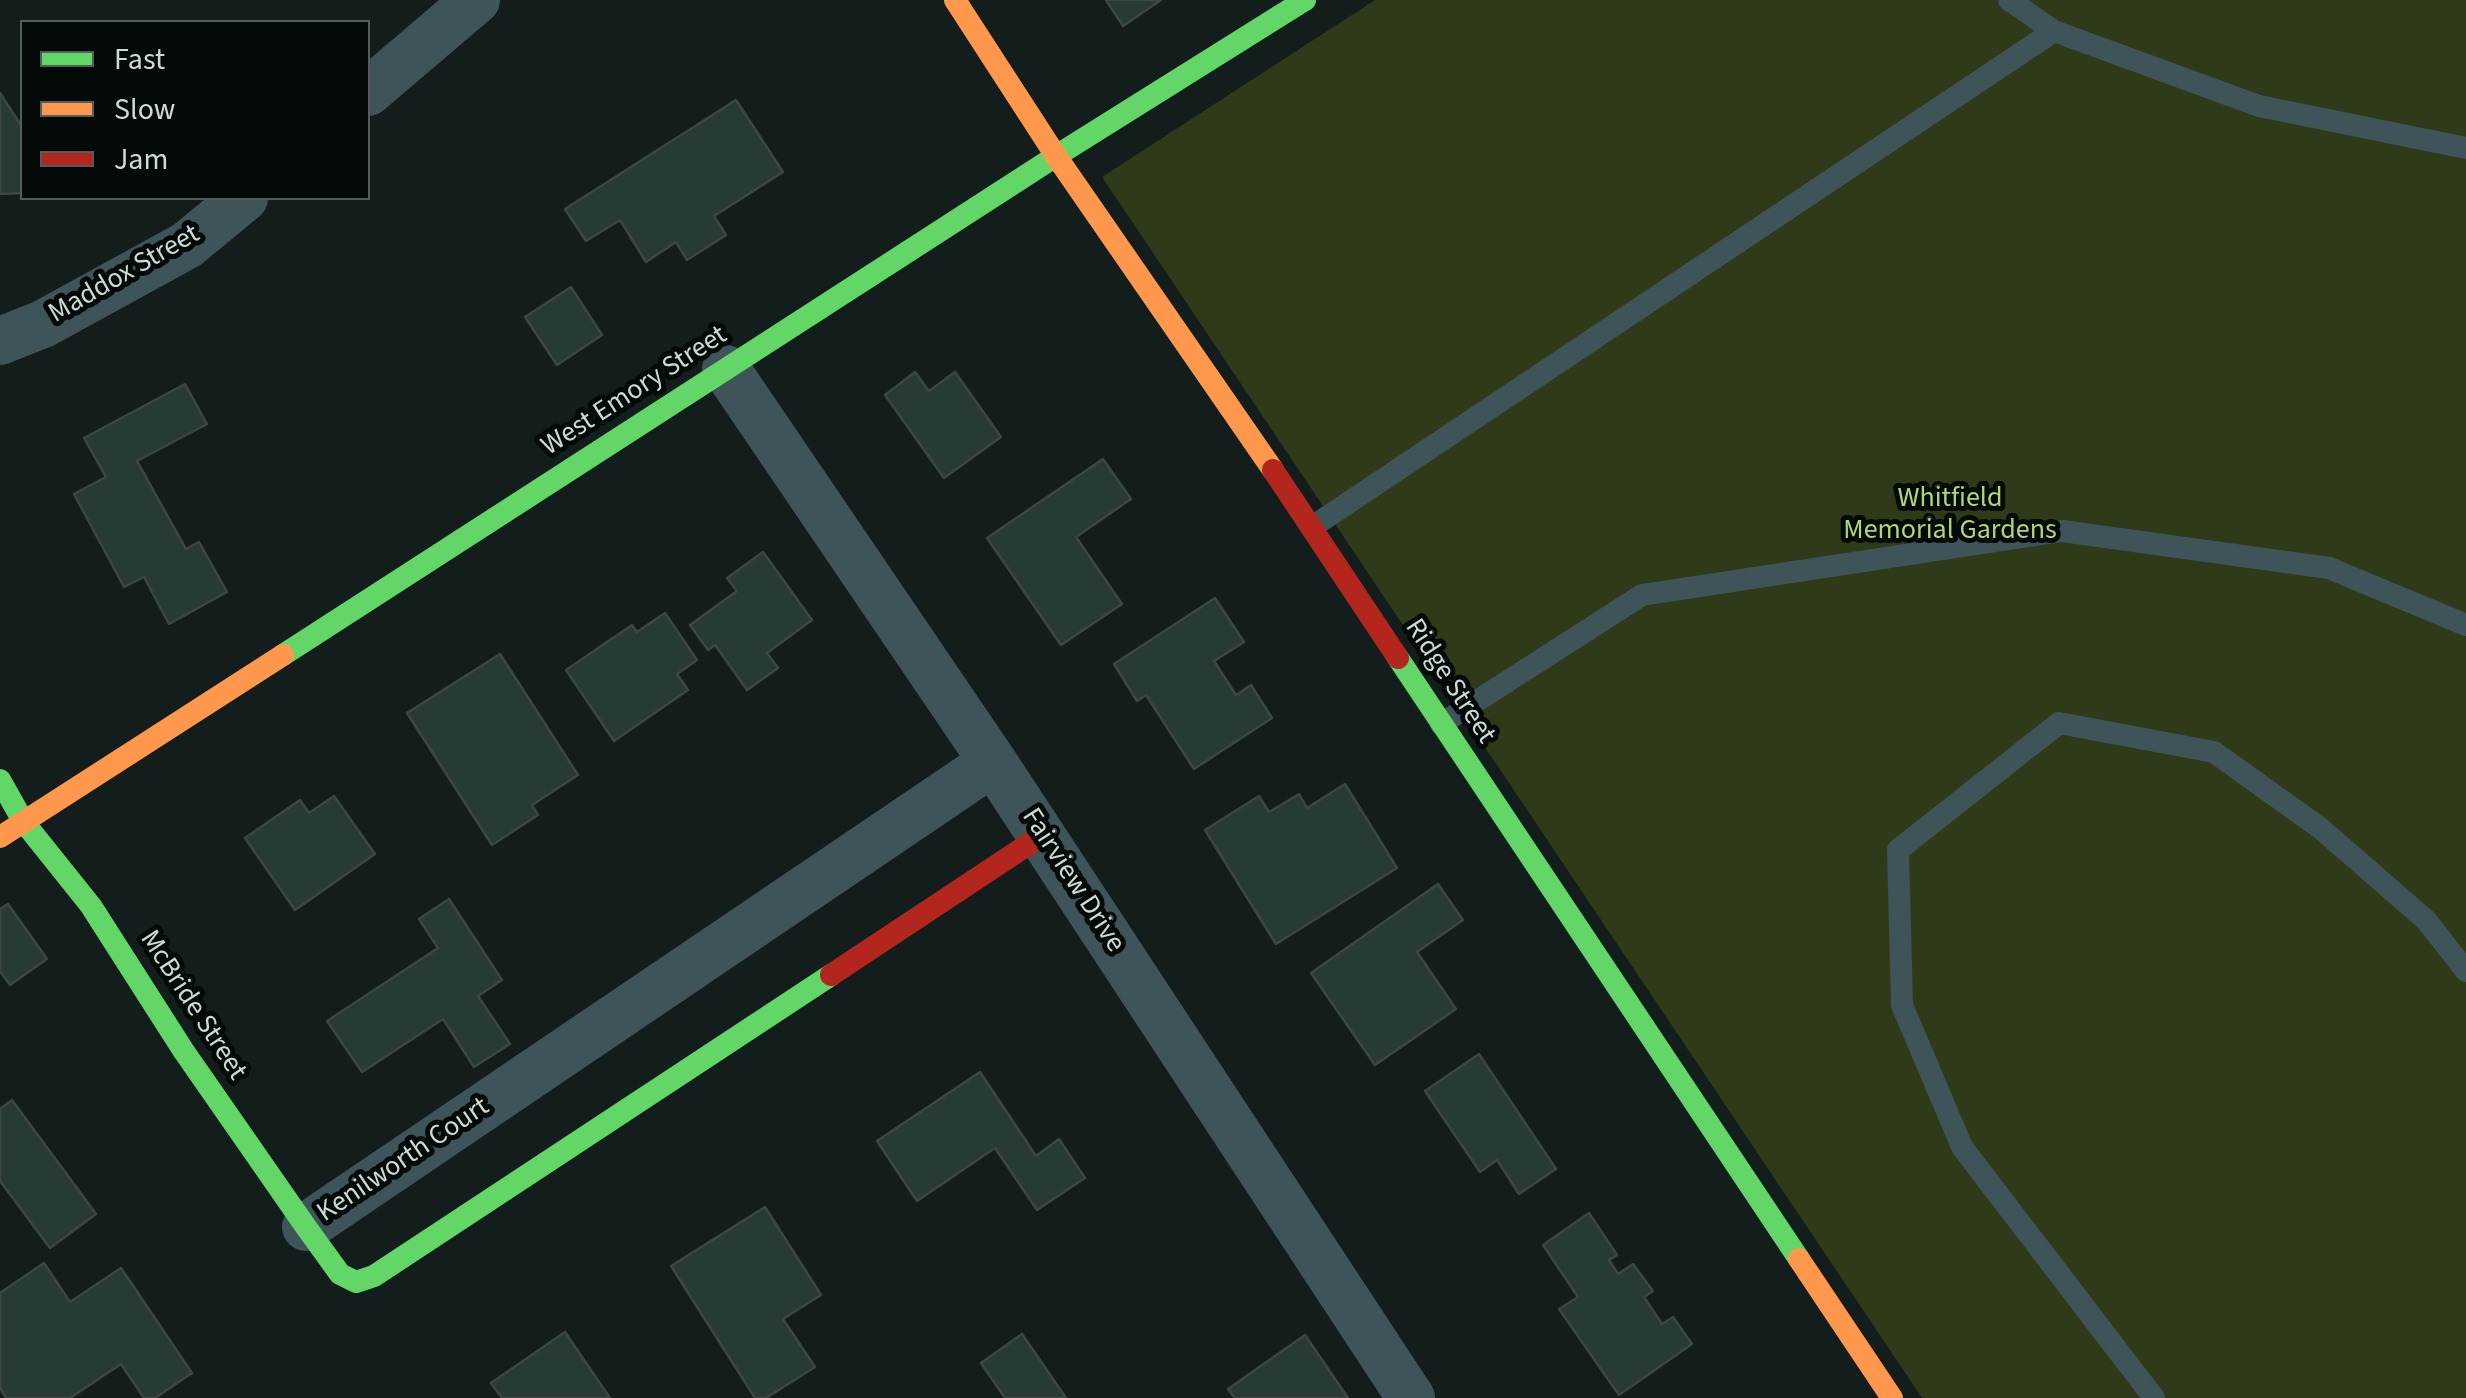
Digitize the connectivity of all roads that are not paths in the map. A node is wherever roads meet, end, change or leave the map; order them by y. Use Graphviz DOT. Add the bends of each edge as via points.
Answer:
graph roads {
  1 [pos="955,0"];
  2 [pos="1305,0"];
  3 [pos="2009,0"];
  4 [pos="472,1"];
  5 [pos="2054,31"];
  6 [pos="370,90"];
  7 [pos="2466,148"];
  8 [pos="1056,156"];
  9 [pos="242,200"];
  10 [pos="0,341"];
  11 [pos="726,369"];
  12 [pos="1312,527"];
  13 [pos="2466,625"];
  14 [pos="1440,724"];
  15 [pos="993,762"];
  16 [pos="0,780"];
  17 [pos="24,821"];
  18 [pos="1041,836"];
  19 [pos="0,837"];
  20 [pos="2466,970"];
  21 [pos="306,1227"];
  22 [pos="1411,1398"];
  23 [pos="1892,1398"];
  24 [pos="2154,1398"];
  1 -- 8 [label="street, Ridge Street"];
  2 -- 8 [label="street, West Emory Street"];
  3 -- 5 [label="lane"];
  4 -- 6 [label="street"];
  5 -- 7 [label="lane" via="2259,106"];
  5 -- 12 [label="lane"];
  8 -- 11 [label="street, West Emory Street"];
  8 -- 12 [label="street, Ridge Street"];
  9 -- 10 [label="street, Maddox Street" via="187,245"];
  11 -- 15 [label="street, Fairview Drive"];
  11 -- 17 [label="street, West Emory Street"];
  12 -- 14 [label="street, Ridge Street"];
  13 -- 14 [label="lane" via="2329,568 2062,531 1642,594"];
  14 -- 23 [label="street, Ridge Street"];
  15 -- 18 [label="street, Fairview Drive"];
  15 -- 21 [label="street, Kenilworth Court"];
  16 -- 17 [label="street, McBride Street"];
  17 -- 19 [label="street, West Emory Street"];
  17 -- 21 [label="street, McBride Street" via="90,906"];
  18 -- 21 [label="street, Kenilworth Court" via="374,1276 356,1282 340,1274"];
  18 -- 22 [label="street, Fairview Drive"];
  20 -- 24 [label="lane" via="2426,920 2320,828 2214,752 2059,723 1898,850 1902,1006 1962,1146"];
}
